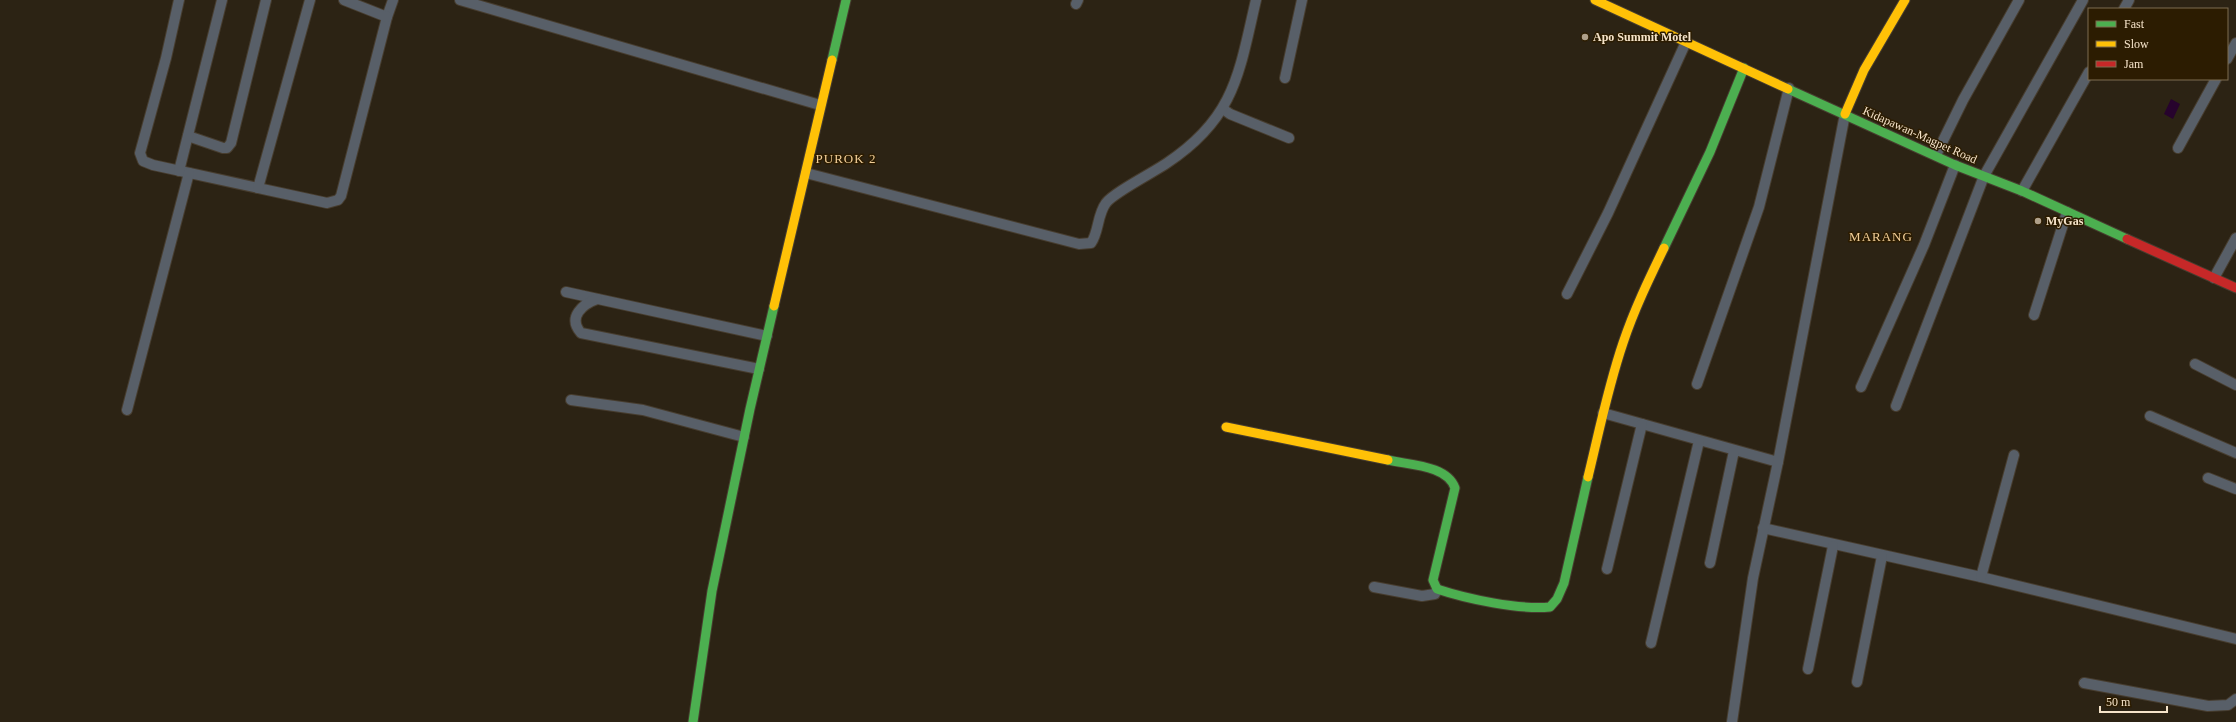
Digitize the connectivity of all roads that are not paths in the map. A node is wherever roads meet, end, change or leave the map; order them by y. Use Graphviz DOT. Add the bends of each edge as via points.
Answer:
graph roads {
  1 [pos="179,0"];
  2 [pos="222,0"];
  3 [pos="266,0"];
  4 [pos="310,0"];
  5 [pos="344,0"];
  6 [pos="393,0"];
  7 [pos="460,0"];
  8 [pos="846,0"];
  9 [pos="1256,0"];
  10 [pos="1302,0"];
  11 [pos="1595,0"];
  12 [pos="1905,0"];
  13 [pos="2019,0"];
  14 [pos="2083,0"];
  15 [pos="386,17"];
  16 [pos="1686,42"];
  17 [pos="2236,43"];
  18 [pos="2228,57"];
  19 [pos="1744,68"];
  20 [pos="2088,74"];
  21 [pos="1285,78"];
  22 [pos="2215,80"];
  23 [pos="1789,88"];
  24 [pos="820,105"];
  25 [pos="1223,109"];
  26 [pos="1844,114"];
  27 [pos="188,136"];
  28 [pos="1289,138"];
  29 [pos="2178,148"];
  30 [pos="1936,155"];
  31 [pos="1955,165"];
  32 [pos="184,172"];
  33 [pos="806,173"];
  34 [pos="1984,176"];
  35 [pos="258,188"];
  36 [pos="2022,191"];
  37 [pos="2067,212"];
  38 [pos="2236,238"];
  39 [pos="2214,278"];
  40 [pos="2236,288"];
  41 [pos="566,292"];
  42 [pos="1567,294"];
  43 [pos="597,298"];
  44 [pos="2034,315"];
  45 [pos="767,336"];
  46 [pos="2195,364"];
  47 [pos="759,369"];
  48 [pos="1697,384"];
  49 [pos="2236,385"];
  50 [pos="1861,387"];
  51 [pos="571,400"];
  52 [pos="1896,406"];
  53 [pos="127,410"];
  54 [pos="1603,413"];
  55 [pos="2150,416"];
  56 [pos="1642,424"];
  57 [pos="1226,427"];
  58 [pos="744,437"];
  59 [pos="1699,441"];
  60 [pos="1734,451"];
  61 [pos="2236,453"];
  62 [pos="2014,455"];
  63 [pos="1778,462"];
  64 [pos="2208,478"];
  65 [pos="2236,489"];
  66 [pos="1763,528"];
  67 [pos="1833,546"];
  68 [pos="1882,556"];
  69 [pos="1710,563"];
  70 [pos="1607,569"];
  71 [pos="1981,577"];
  72 [pos="1374,588"];
  73 [pos="1437,589"];
  74 [pos="2236,638"];
  75 [pos="1651,643"];
  76 [pos="1808,669"];
  77 [pos="1857,682"];
  78 [pos="2084,683"];
  79 [pos="2236,699"];
  80 [pos="693,722"];
  81 [pos="1732,722"];
  1 -- 32 [label="street" via="140,153 146,163"];
  2 -- 27 [label="street"];
  3 -- 27 [label="street" via="231,142 227,148 223,148"];
  4 -- 35 [label="street"];
  5 -- 15 [label="street"];
  6 -- 15 [label="street"];
  7 -- 24 [label="street"];
  8 -- 24 [label="street"];
  9 -- 25 [label="street" via="1239,75"];
  10 -- 21 [label="street"];
  11 -- 16 [label="street, Kidapawan-Magpet Road"];
  12 -- 26 [label="street" via="1871,58"];
  13 -- 30 [label="street" via="1963,100"];
  14 -- 34 [label="street"];
  15 -- 35 [label="street" via="341,196 338,200 327,203"];
  16 -- 19 [label="street, Kidapawan-Magpet Road"];
  16 -- 42 [label="street" via="1608,213"];
  17 -- 18 [label="street"];
  19 -- 23 [label="street, Kidapawan-Magpet Road"];
  19 -- 54 [label="street" via="1710,152 1636,307 1622,345"];
  20 -- 36 [label="street"];
  22 -- 29 [label="street"];
  23 -- 26 [label="street, Kidapawan-Magpet Road"];
  23 -- 48 [label="street" via="1759,207"];
  24 -- 33 [label="street"];
  25 -- 28 [label="street"];
  25 -- 33 [label="street" via="1208,127 1168,162 1106,203 1094,239 1085,245"];
  26 -- 30 [label="street, Kidapawan-Magpet Road"];
  26 -- 63 [label="street"];
  27 -- 32 [label="street"];
  30 -- 31 [label="street, Kidapawan-Magpet Road"];
  31 -- 34 [label="street, Kidapawan-Magpet Road"];
  31 -- 50 [label="street" via="1924,245"];
  32 -- 35 [label="street"];
  32 -- 53 [label="street"];
  33 -- 45 [label="street"];
  34 -- 36 [label="street, Kidapawan-Magpet Road"];
  34 -- 52 [label="street"];
  36 -- 37 [label="street, Kidapawan-Magpet Road"];
  37 -- 39 [label="street, Kidapawan-Magpet Road"];
  37 -- 44 [label="street"];
  38 -- 39 [label="street"];
  39 -- 40 [label="street, Kidapawan-Magpet Road"];
  41 -- 43 [label="street"];
  43 -- 45 [label="street"];
  43 -- 47 [label="street" via="586,303 577,313 576,322 581,333"];
  45 -- 47 [label="street"];
  46 -- 49 [label="street"];
  47 -- 58 [label="street"];
  51 -- 58 [label="street" via="643,410"];
  54 -- 56 [label="street"];
  54 -- 73 [label="street" via="1564,583 1556,602 1550,607 1535,608"];
  55 -- 61 [label="street"];
  56 -- 59 [label="street"];
  56 -- 70 [label="street"];
  57 -- 73 [label="street" via="1440,471 1448,476 1453,482 1454,494 1433,580"];
  58 -- 80 [label="street" via="712,591"];
  59 -- 60 [label="street"];
  59 -- 75 [label="street"];
  60 -- 63 [label="street"];
  60 -- 69 [label="street"];
  62 -- 71 [label="street"];
  63 -- 66 [label="street"];
  64 -- 65 [label="street"];
  66 -- 67 [label="street"];
  66 -- 81 [label="street"];
  67 -- 68 [label="street"];
  67 -- 76 [label="street"];
  68 -- 71 [label="street"];
  68 -- 77 [label="street"];
  71 -- 74 [label="street"];
  72 -- 73 [label="street" via="1422,596 1435,594"];
  78 -- 79 [label="street" via="2208,706 2228,705"];
}
